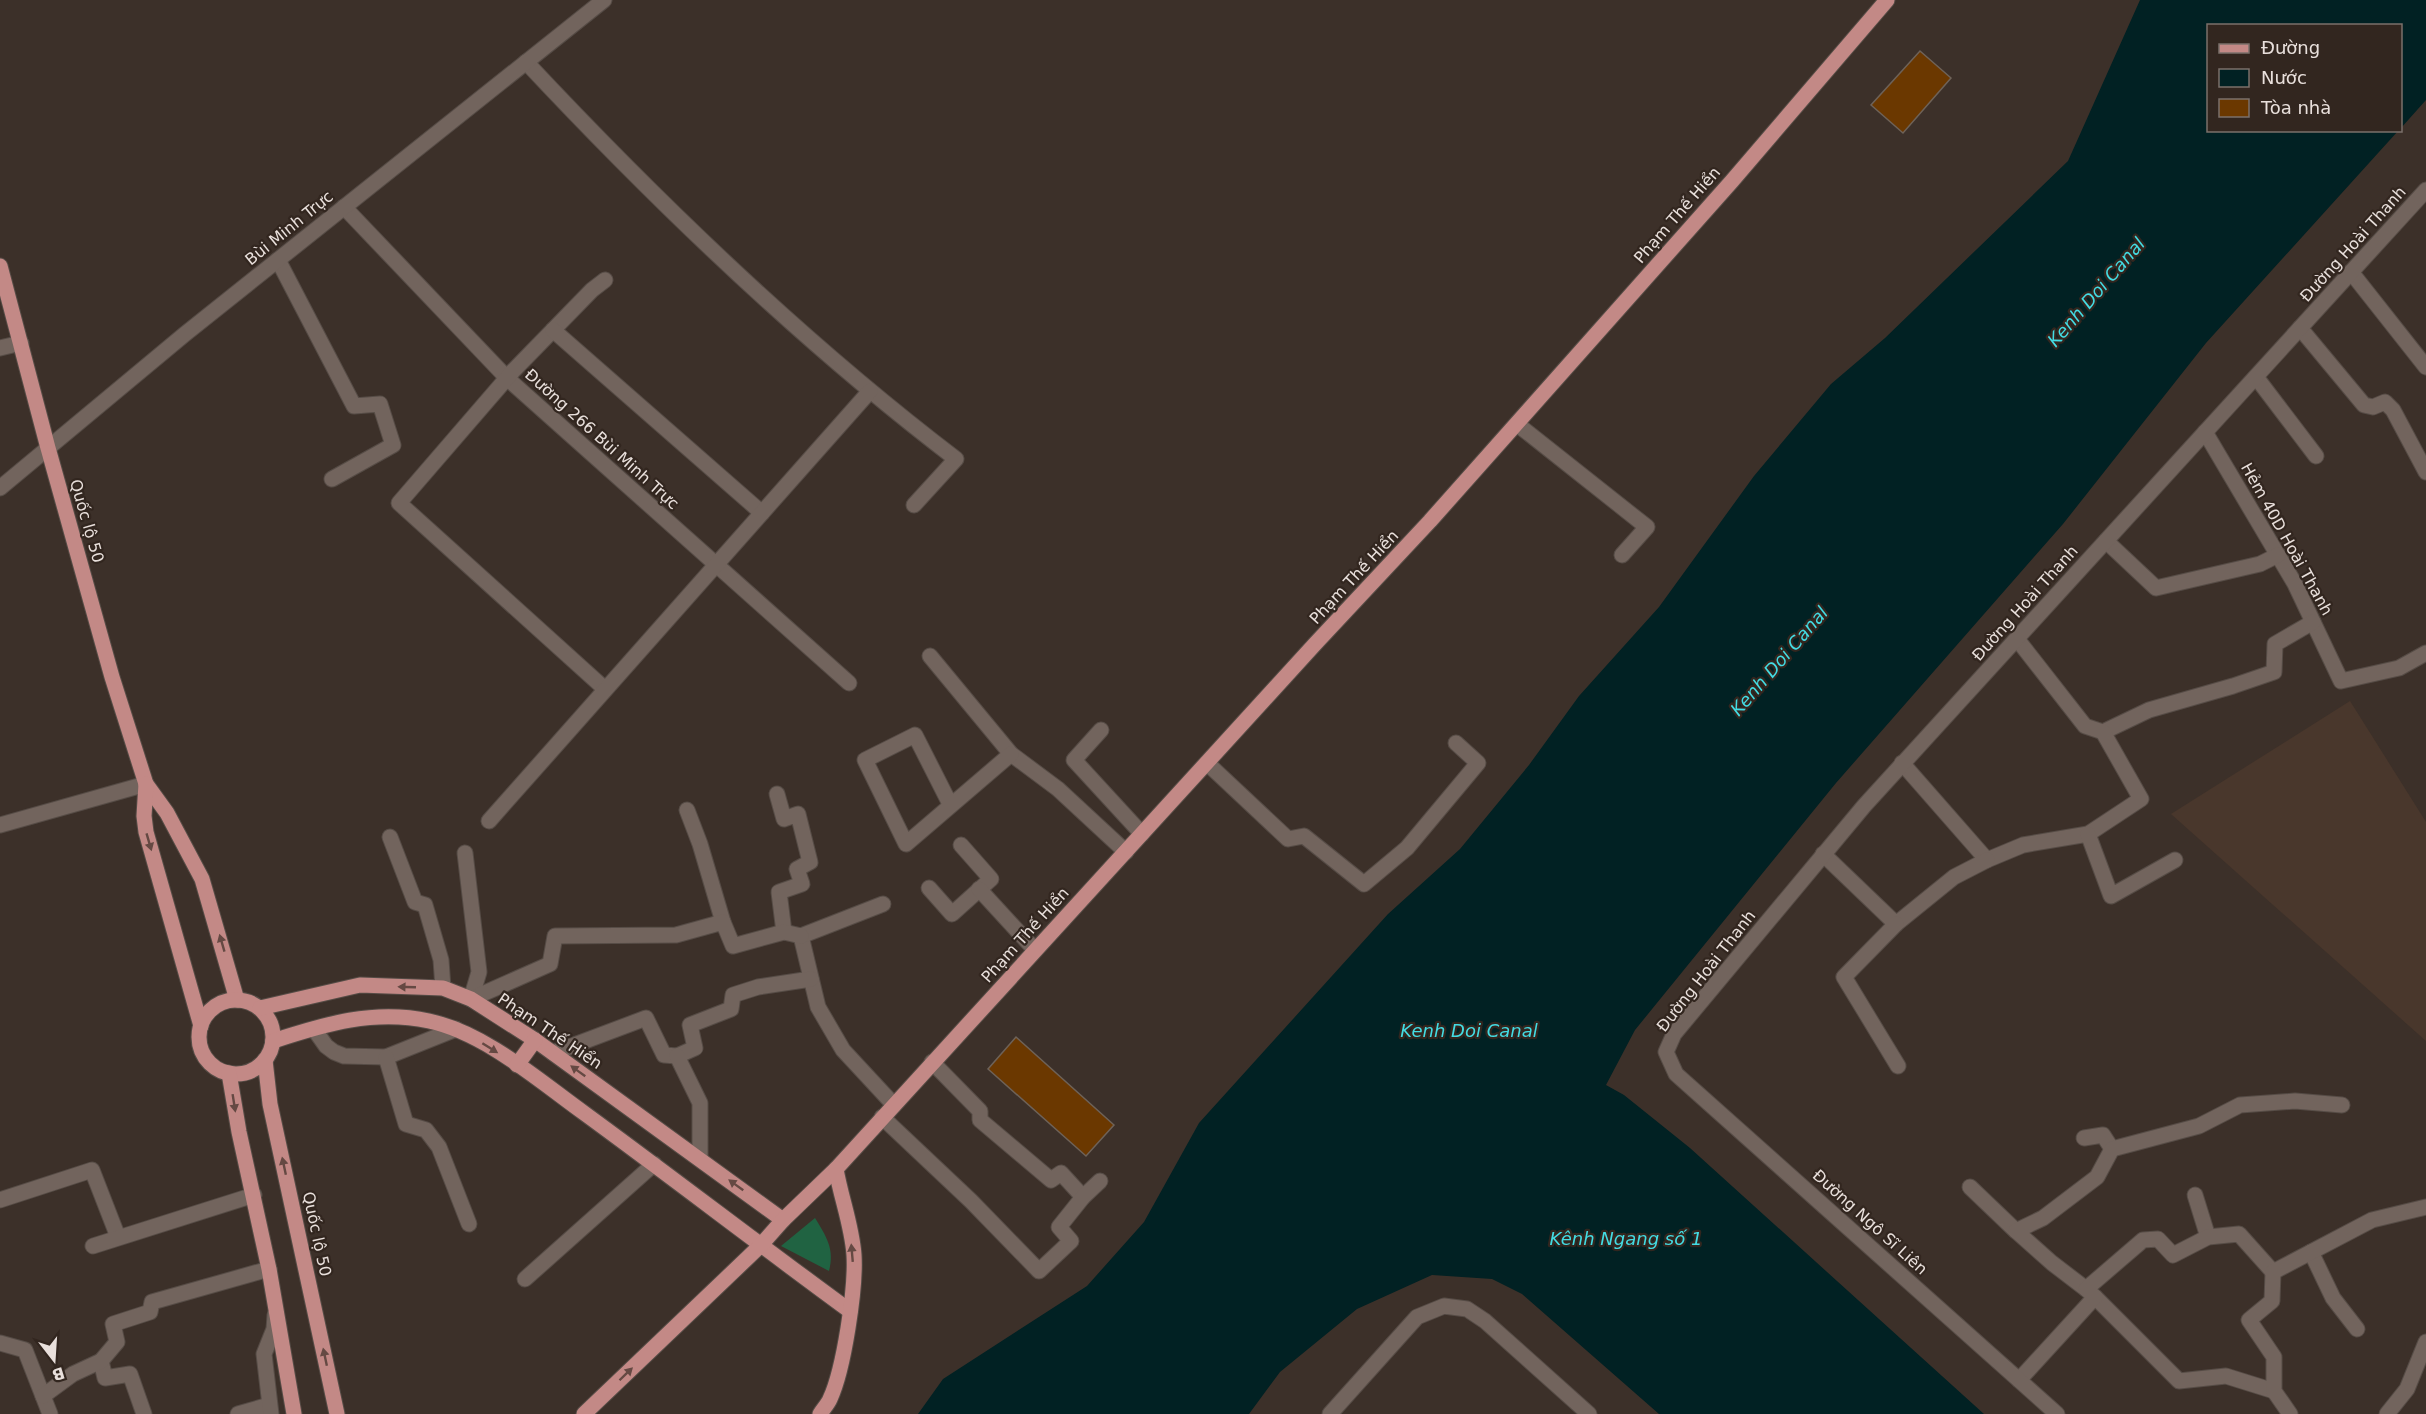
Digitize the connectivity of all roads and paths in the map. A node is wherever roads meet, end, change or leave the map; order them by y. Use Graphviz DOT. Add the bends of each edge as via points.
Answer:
graph roads {
  1 [pos="604,0"];
  2 [pos="1887,0"];
  3 [pos="526,62"];
  4 [pos="2426,190"];
  5 [pos="344,207"];
  6 [pos="278,260"];
  7 [pos="0,266"];
  8 [pos="2351,272"];
  9 [pos="605,280"];
  10 [pos="2301,328"];
  11 [pos="553,330"];
  12 [pos="21,343"];
  13 [pos="0,348"];
  14 [pos="2426,367"];
  15 [pos="2256,377"];
  16 [pos="508,379"];
  17 [pos="870,391"];
  18 [pos="1517,423"];
  19 [pos="2205,432"];
  20 [pos="48,448"];
  21 [pos="2316,456"];
  22 [pos="2426,472"];
  23 [pos="332,479"];
  24 [pos="0,488"];
  25 [pos="914,505"];
  26 [pos="762,513"];
  27 [pos="2106,541"];
  28 [pos="1622,555"];
  29 [pos="2278,555"];
  30 [pos="716,564"];
  31 [pos="2313,622"];
  32 [pos="2018,639"];
  33 [pos="2426,653"];
  34 [pos="930,656"];
  35 [pos="849,683"];
  36 [pos="605,689"];
  37 [pos="1101,730"];
  38 [pos="2103,732"];
  39 [pos="1456,743"];
  40 [pos="1011,754"];
  41 [pos="1207,763"];
  42 [pos="1902,763"];
  43 [pos="146,784"];
  44 [pos="777,794"];
  45 [pos="950,804"];
  46 [pos="687,810"];
  47 [pos="489,820"];
  48 [pos="0,825"];
  49 [pos="1142,834"];
  50 [pos="2088,834"];
  51 [pos="390,837"];
  52 [pos="961,845"];
  53 [pos="1125,852"];
  54 [pos="465,853"];
  55 [pos="1823,854"];
  56 [pos="1987,860"];
  57 [pos="2175,860"];
  58 [pos="929,888"];
  59 [pos="979,890"];
  60 [pos="883,904"];
  61 [pos="723,921"];
  62 [pos="1896,924"];
  63 [pos="784,932"];
  64 [pos="801,936"];
  65 [pos="1035,950"];
  66 [pos="811,979"];
  67 [pos="443,988"];
  68 [pos="471,999"];
  69 [pos="237,1000"];
  70 [pos="260,1008"];
  71 [pos="201,1026"];
  72 [pos="314,1029"];
  73 [pos="456,1029"];
  74 [pos="535,1040"];
  75 [pos="273,1041"];
  76 [pos="1666,1052"];
  77 [pos="553,1053"];
  78 [pos="677,1056"];
  79 [pos="386,1057"];
  80 [pos="265,1060"];
  81 [pos="932,1062"];
  82 [pos="518,1065"];
  83 [pos="1898,1066"];
  84 [pos="236,1073"];
  85 [pos="894,1105"];
  86 [pos="2342,1105"];
  87 [pos="882,1116"];
  88 [pos="2084,1138"];
  89 [pos="2112,1149"];
  90 [pos="700,1159"];
  91 [pos="654,1164"];
  92 [pos="836,1169"];
  93 [pos="1100,1181"];
  94 [pos="1970,1186"];
  95 [pos="254,1195"];
  96 [pos="2195,1195"];
  97 [pos="1083,1197"];
  98 [pos="0,1200"];
  99 [pos="2426,1207"];
  100 [pos="783,1220"];
  101 [pos="469,1224"];
  102 [pos="2016,1231"];
  103 [pos="118,1237"];
  104 [pos="2208,1237"];
  105 [pos="93,1246"];
  106 [pos="760,1246"];
  107 [pos="2311,1252"];
  108 [pos="269,1269"];
  109 [pos="2273,1272"];
  110 [pos="525,1279"];
  111 [pos="2090,1293"];
  112 [pos="276,1309"];
  113 [pos="850,1311"];
  114 [pos="2357,1329"];
  115 [pos="2426,1341"];
  116 [pos="0,1343"];
  117 [pos="101,1361"];
  118 [pos="2019,1380"];
  119 [pos="2274,1391"];
  120 [pos="43,1396"];
  121 [pos="270,1409"];
  122 [pos="50,1414"];
  123 [pos="144,1414"];
  124 [pos="238,1414"];
  125 [pos="294,1414"];
  126 [pos="337,1414"];
  127 [pos="584,1414"];
  128 [pos="820,1414"];
  129 [pos="1330,1414"];
  130 [pos="1589,1414"];
  131 [pos="2057,1414"];
  132 [pos="2290,1414"];
  133 [pos="2386,1414"];
  1 -- 3 [label="street, Bùi Minh Trực"];
  2 -- 18 [label="main road, Phạm Thế Hiển"];
  3 -- 5 [label="street, Bùi Minh Trực"];
  3 -- 17 [label="street" via="683,223"];
  4 -- 8 [label="street, Đường Hoài Thanh"];
  5 -- 6 [label="street, Bùi Minh Trực"];
  5 -- 16 [label="street, Đường 266 Bùi Minh Trực"];
  6 -- 20 [label="street, Bùi Minh Trực"];
  6 -- 23 [label="street" via="354,406 380,404 393,445"];
  7 -- 12 [label="main road, Quốc lộ 50"];
  8 -- 10 [label="street, Đường Hoài Thanh"];
  8 -- 14 [label="street"];
  9 -- 11 [label="street"];
  10 -- 15 [label="street, Đường Hoài Thanh"];
  10 -- 22 [label="street" via="2364,405 2373,407 2385,402 2393,410"];
  11 -- 16 [label="street"];
  11 -- 26 [label="street"];
  12 -- 13 [label="street"];
  12 -- 20 [label="main road, Quốc lộ 50"];
  15 -- 19 [label="street, Đường Hoài Thanh"];
  15 -- 21 [label="street"];
  16 -- 30 [label="street, Đường 266 Bùi Minh Trực"];
  16 -- 36 [label="street" via="399,503"];
  17 -- 25 [label="street" via="956,459"];
  17 -- 26 [label="street"];
  18 -- 28 [label="street" via="1647,527"];
  18 -- 41 [label="main road, Phạm Thế Hiển"];
  19 -- 27 [label="street, Đường Hoài Thanh"];
  19 -- 29 [label="street, Hẻm 40D Hoài Thanh"];
  20 -- 24 [label="street, Bùi Minh Trực"];
  20 -- 43 [label="main road, Quốc lộ 50"];
  26 -- 30 [label="street"];
  27 -- 29 [label="street" via="2156,588 2260,564"];
  27 -- 32 [label="street, Đường Hoài Thanh"];
  29 -- 31 [label="street, Hẻm 40D Hoài Thanh"];
  30 -- 35 [label="street, Đường 266 Bùi Minh Trực"];
  30 -- 36 [label="street"];
  31 -- 33 [label="street, Hẻm 40D Hoài Thanh" via="2342,681 2399,668"];
  31 -- 38 [label="street" via="2275,644 2274,672 2149,710"];
  32 -- 38 [label="street" via="2085,726"];
  32 -- 42 [label="street, Đường Hoài Thanh"];
  34 -- 40 [label="street"];
  36 -- 47 [label="street"];
  37 -- 49 [label="street" via="1074,760"];
  38 -- 50 [label="street" via="2141,799"];
  39 -- 41 [label="street" via="1478,763 1407,848 1364,884 1304,837 1288,839"];
  40 -- 45 [label="street"];
  40 -- 53 [label="street" via="1058,789"];
  41 -- 49 [label="main road, Phạm Thế Hiển"];
  42 -- 55 [label="street, Đường Hoài Thanh"];
  42 -- 56 [label="street"];
  43 -- 48 [label="street"];
  69 -- 43 [label="main road, Quốc lộ 50, one-way" via="202,879 167,813"];
  43 -- 71 [label="main road, Quốc lộ 50, one-way" via="146,832"];
  44 -- 63 [label="street" via="784,819 798,814 810,862 797,869 802,884 779,892"];
  45 -- 45 [label="street" via="906,844 865,760 915,735"];
  46 -- 61 [label="street"];
  49 -- 53 [label="main road, Phạm Thế Hiển"];
  50 -- 56 [label="street" via="2023,845"];
  50 -- 57 [label="street" via="2111,896"];
  51 -- 67 [label="street" via="415,902 425,906 441,960"];
  52 -- 59 [label="street" via="991,879"];
  53 -- 65 [label="main road, Phạm Thế Hiển"];
  54 -- 68 [label="street" via="479,972"];
  55 -- 62 [label="street"];
  55 -- 76 [label="street, Đường Hoài Thanh" via="1674,1034"];
  56 -- 62 [label="street" via="1954,877"];
  58 -- 59 [label="street" via="952,914"];
  59 -- 65 [label="street"];
  60 -- 64 [label="street"];
  61 -- 63 [label="street" via="733,946"];
  61 -- 68 [label="street" via="676,935 555,936 550,964"];
  62 -- 83 [label="street" via="1844,977"];
  63 -- 64 [label="street"];
  64 -- 66 [label="street"];
  65 -- 81 [label="main road, Phạm Thế Hiển"];
  66 -- 78 [label="street" via="733,995 731,1009 690,1025 695,1048"];
  66 -- 85 [label="street" via="818,1007 843,1050"];
  67 -- 68 [label="main road, Phạm Thế Hiển"];
  67 -- 70 [label="main road, Phạm Thế Hiển, one-way" via="360,986"];
  68 -- 74 [label="main road, Phạm Thế Hiển"];
  69 -- 70 [label="main road"];
  69 -- 71 [label="main road" via="214,1006"];
  70 -- 75 [label="main road" via="272,1028"];
  71 -- 84 [label="main road" via="199,1038 204,1057 219,1070"];
  72 -- 73 [label="main road" via="376,1016 403,1016"];
  72 -- 75 [label="main road"];
  72 -- 79 [label="street" via="326,1046 344,1056"];
  73 -- 79 [label="street"];
  73 -- 82 [label="main road, one-way"];
  74 -- 77 [label="main road, Phạm Thế Hiển"];
  74 -- 82 [label="main road"];
  75 -- 80 [label="main road, Quốc lộ 50"];
  76 -- 118 [label="street, Đường Ngô Sĩ Liên" via="1676,1074"];
  77 -- 78 [label="street" via="646,1018 664,1055"];
  90 -- 77 [label="main road, Phạm Thế Hiển, one-way"];
  78 -- 90 [label="street" via="700,1103"];
  79 -- 101 [label="street" via="406,1124 426,1130 439,1147"];
  80 -- 84 [label="main road" via="256,1068"];
  126 -- 80 [label="main road, Quốc lộ 50, one-way" via="270,1104"];
  81 -- 85 [label="main road, Phạm Thế Hiển"];
  81 -- 97 [label="street" via="980,1111 980,1120 1051,1180 1060,1173"];
  82 -- 91 [label="main road"];
  84 -- 95 [label="main road, one-way" via="239,1132"];
  85 -- 87 [label="main road, Phạm Thế Hiển"];
  86 -- 89 [label="street" via="2295,1101 2240,1105 2199,1126"];
  87 -- 92 [label="main road, Phạm Thế Hiển"];
  87 -- 97 [label="street" via="1039,1271 1071,1241 1059,1227"];
  88 -- 89 [label="street" via="2103,1135"];
  89 -- 102 [label="street" via="2097,1177 2043,1218"];
  100 -- 90 [label="main road, Phạm Thế Hiển, one-way"];
  91 -- 106 [label="main road"];
  91 -- 110 [label="street"];
  92 -- 100 [label="main road, Phạm Thế Hiển"];
  113 -- 92 [label="main road, one-way" via="854,1254"];
  93 -- 97 [label="street"];
  94 -- 102 [label="street"];
  95 -- 103 [label="street"];
  95 -- 108 [label="main road"];
  96 -- 104 [label="street"];
  98 -- 103 [label="street" via="92,1170"];
  99 -- 107 [label="street" via="2372,1220"];
  100 -- 106 [label="main road, Phạm Thế Hiển"];
  102 -- 111 [label="street"];
  103 -- 105 [label="street"];
  104 -- 109 [label="street" via="2238,1234"];
  104 -- 111 [label="street" via="2173,1255 2158,1239 2143,1240"];
  106 -- 113 [label="main road"];
  127 -- 106 [label="main road, Phạm Thế Hiển, one-way"];
  107 -- 109 [label="street"];
  107 -- 114 [label="street" via="2333,1298"];
  108 -- 112 [label="main road"];
  108 -- 117 [label="street" via="152,1302 150,1312 113,1324 117,1342"];
  109 -- 119 [label="street" via="2272,1301 2249,1320 2274,1357"];
  111 -- 118 [label="street"];
  111 -- 119 [label="street" via="2179,1382 2226,1376"];
  112 -- 121 [label="street" via="274,1329 264,1354"];
  112 -- 125 [label="main road"];
  113 -- 128 [label="main road" via="836,1382"];
  115 -- 133 [label="street" via="2407,1389"];
  116 -- 120 [label="street" via="25,1350"];
  117 -- 120 [label="street" via="73,1374"];
  117 -- 123 [label="street" via="105,1378 130,1374"];
  118 -- 131 [label="street, Đường Ngô Sĩ Liên"];
  119 -- 132 [label="street"];
  120 -- 122 [label="street"];
  121 -- 124 [label="street"];
  129 -- 130 [label="street" via="1417,1317 1444,1306 1467,1309 1485,1321"];
}
